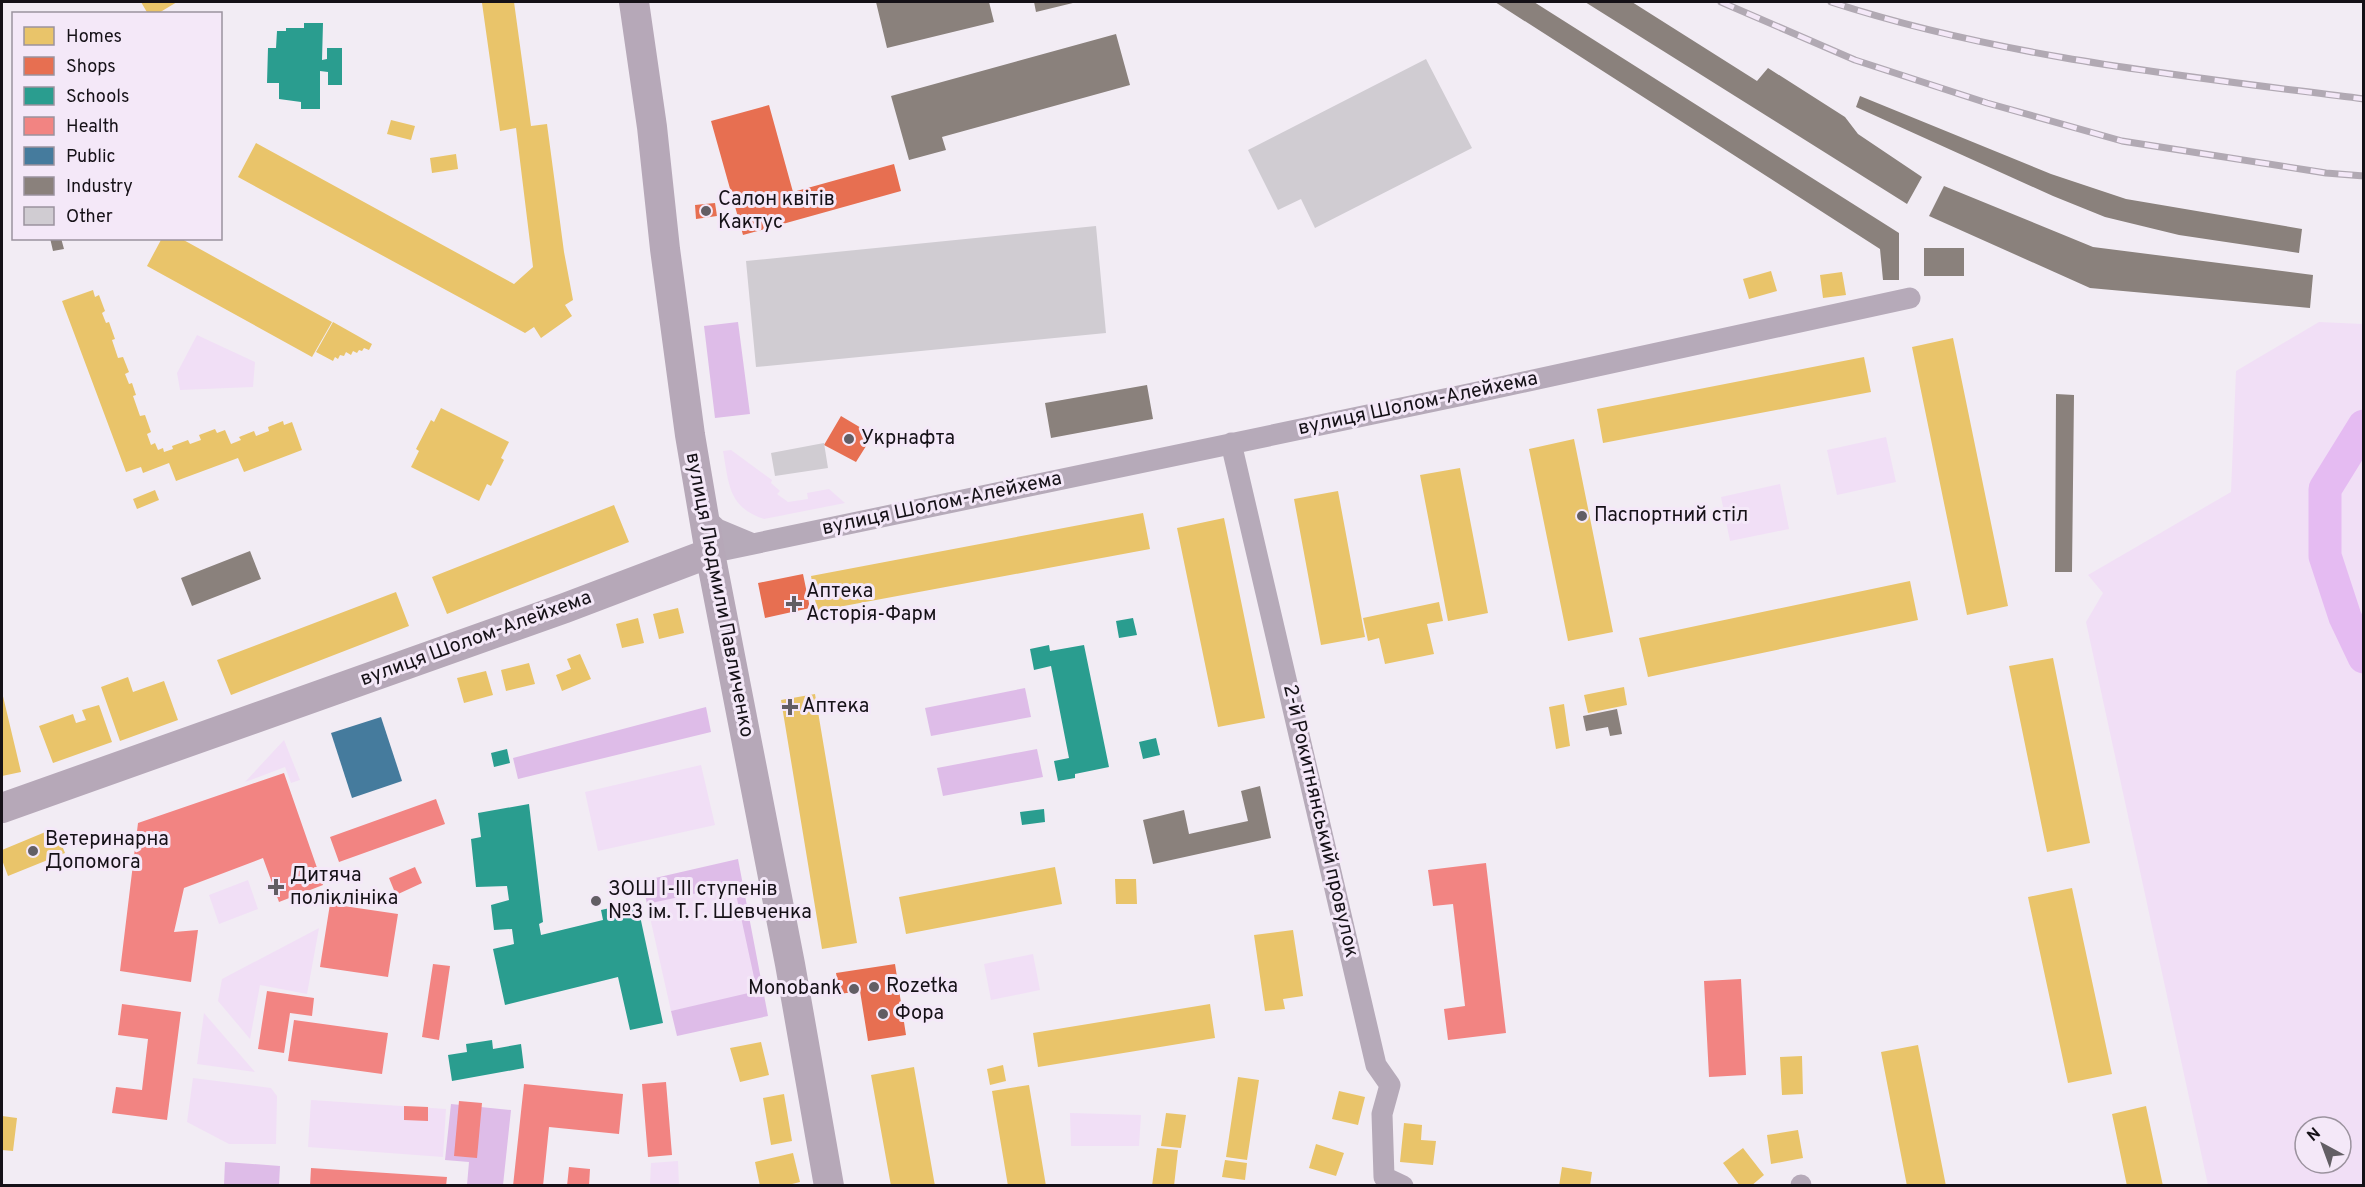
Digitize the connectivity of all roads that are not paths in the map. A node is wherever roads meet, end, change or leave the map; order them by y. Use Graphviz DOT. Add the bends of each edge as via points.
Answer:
graph roads {
  1 [pos="634,2"];
  2 [pos="1910,298"];
  3 [pos="1232,442"];
  4 [pos="703,516"];
  5 [pos="753,544"];
  6 [pos="710,553"];
  7 [pos="667,570"];
  8 [pos="718,594"];
  9 [pos="2,808"];
  10 [pos="829,1185"];
  11 [pos="1403,1185"];
  1 -- 4 [label="main road, вулиця Людмили Павличенко" via="664,249"];
  2 -- 3 [label="street, вулиця Шолом-Алейхема"];
  3 -- 5 [label="street, вулиця Шолом-Алейхема"];
  3 -- 11 [label="street, 2-й Рокитнянський провулок" via="1376,1065 1390,1085 1382,1114 1384,1177"];
  4 -- 5 [label="street" via="717,529"];
  4 -- 6 [label="main road, вулиця Людмили Павличенко"];
  4 -- 7 [label="main road" via="685,554"];
  5 -- 6 [label="street, вулиця Шолом-Алейхема"];
  5 -- 8 [label="street" via="733,556 723,572"];
  6 -- 7 [label="main road, вулиця Шолом-Алейхема"];
  6 -- 8 [label="main road, вулиця Людмили Павличенко"];
  7 -- 8 [label="main road" via="687,572"];
  7 -- 9 [label="main road, вулиця Шолом-Алейхема"];
  8 -- 10 [label="main road, вулиця Людмили Павличенко"];
}
